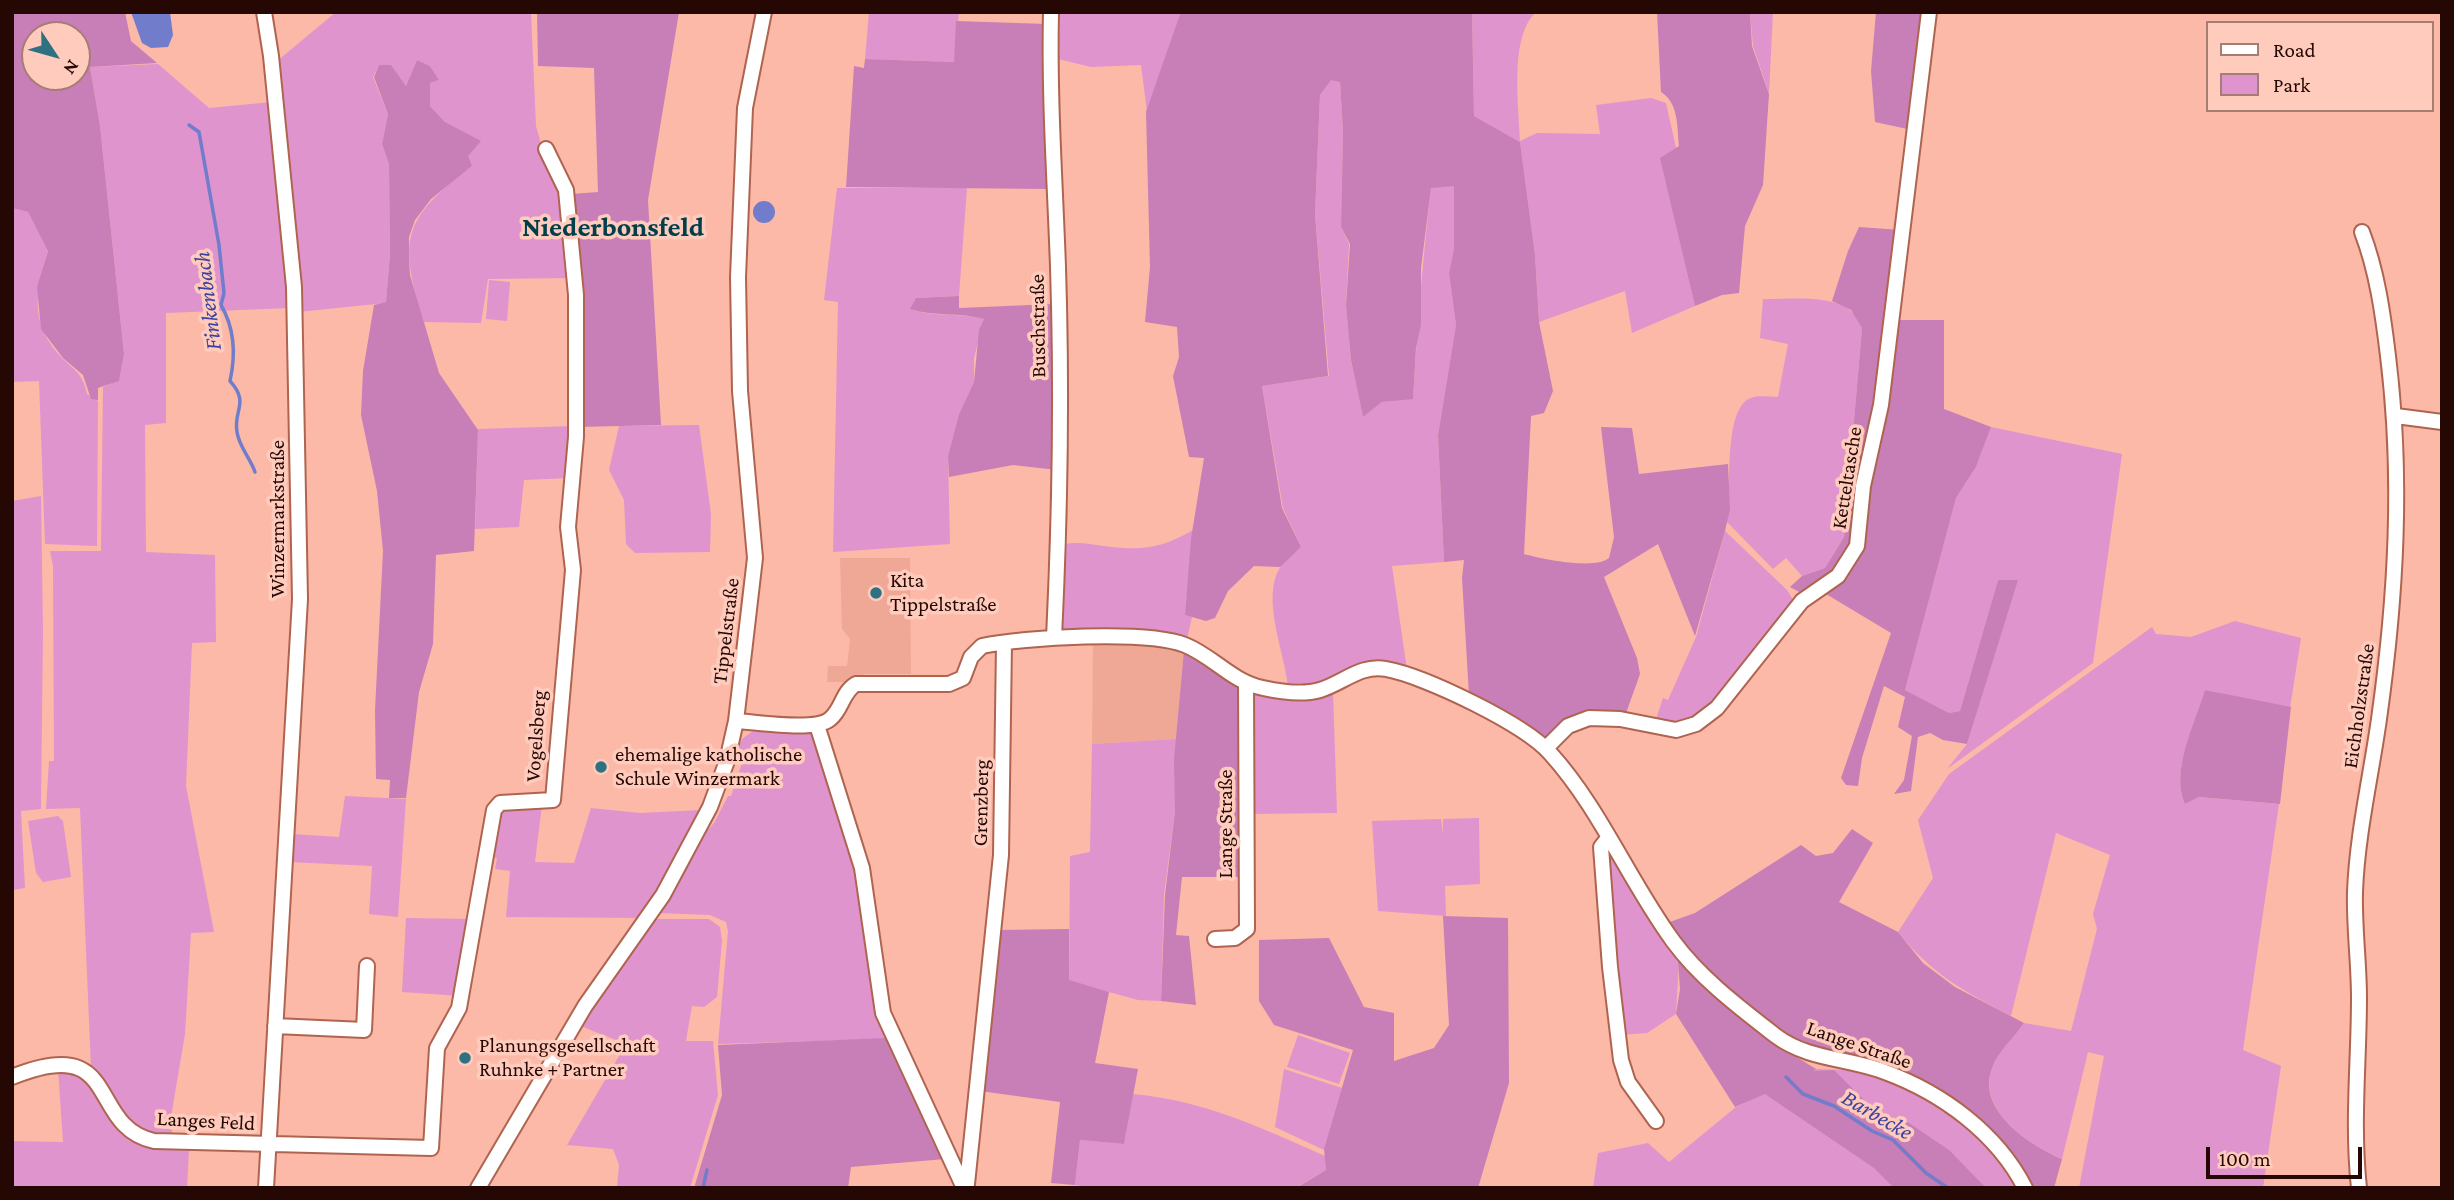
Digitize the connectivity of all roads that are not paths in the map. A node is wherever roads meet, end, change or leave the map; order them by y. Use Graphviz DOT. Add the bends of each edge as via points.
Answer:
graph roads {
  1 [pos="264,12"];
  2 [pos="764,12"];
  3 [pos="1051,12"];
  4 [pos="1929,12"];
  5 [pos="546,149"];
  6 [pos="2362,232"];
  7 [pos="2396,416"];
  8 [pos="2442,422"];
  9 [pos="1054,638"];
  10 [pos="1004,644"];
  11 [pos="1246,683"];
  12 [pos="736,721"];
  13 [pos="817,725"];
  14 [pos="1546,748"];
  15 [pos="1608,838"];
  16 [pos="1215,939"];
  17 [pos="368,966"];
  18 [pos="275,1026"];
  19 [pos="12,1077"];
  20 [pos="1656,1121"];
  21 [pos="266,1145"];
  22 [pos="266,1188"];
  23 [pos="478,1188"];
  24 [pos="2025,1188"];
  25 [pos="2359,1188"];
  1 -- 18 [label="street, Winzermarkstraße" via="294,287 300,599"];
  2 -- 12 [label="street, Tippelstraße" via="745,108 740,192 740,391 756,540"];
  3 -- 9 [label="street, Buschstraße" via="1051,173 1062,410"];
  4 -- 14 [label="street, Ketteltasche" via="1881,405 1863,486 1857,546 1841,573 1802,601 1717,708 1696,724 1676,730 1589,718 1568,726"];
  5 -- 21 [label="street, Vogelsberg" via="566,190 576,295 576,437 568,527 573,570 553,800 500,803 494,810 460,1008 438,1048 431,1148"];
  6 -- 7 [label="street, Eichholzstraße" via="2373,267"];
  7 -- 8 [label="street"];
  7 -- 25 [label="street, Eichholzstraße" via="2396,571 2355,892"];
  9 -- 10 [label="street, Lange Straße"];
  9 -- 11 [label="street, Lange Straße" via="1172,641"];
  10 -- 13 [label="street" via="978,648 964,676 955,683 856,684 846,692 832,718"];
  10 -- 13 [label="street, Grenzberg" via="1001,855 964,1188 883,1013 862,868"];
  11 -- 14 [label="street, Lange Straße" via="1276,691 1310,691 1359,671 1384,668 1455,693"];
  11 -- 16 [label="street, Lange Straße" via="1247,929 1235,938"];
  12 -- 13 [label="street"];
  12 -- 23 [label="street, Tippelstraße" via="716,792 663,895 585,1006"];
  14 -- 15 [label="street, Lange Straße"];
  15 -- 20 [label="street" via="1601,847 1621,1060 1628,1082"];
  15 -- 24 [label="street, Lange Straße" via="1683,954 1759,1022 1813,1055 1885,1072 1937,1097 1985,1133"];
  17 -- 18 [label="street" via="365,1030"];
  18 -- 21 [label="street, Winzermarkstraße"];
  19 -- 21 [label="street, Langes Feld" via="46,1067 74,1066 94,1077 126,1127 144,1139"];
  21 -- 22 [label="street, Winzermarkstraße"];
}
